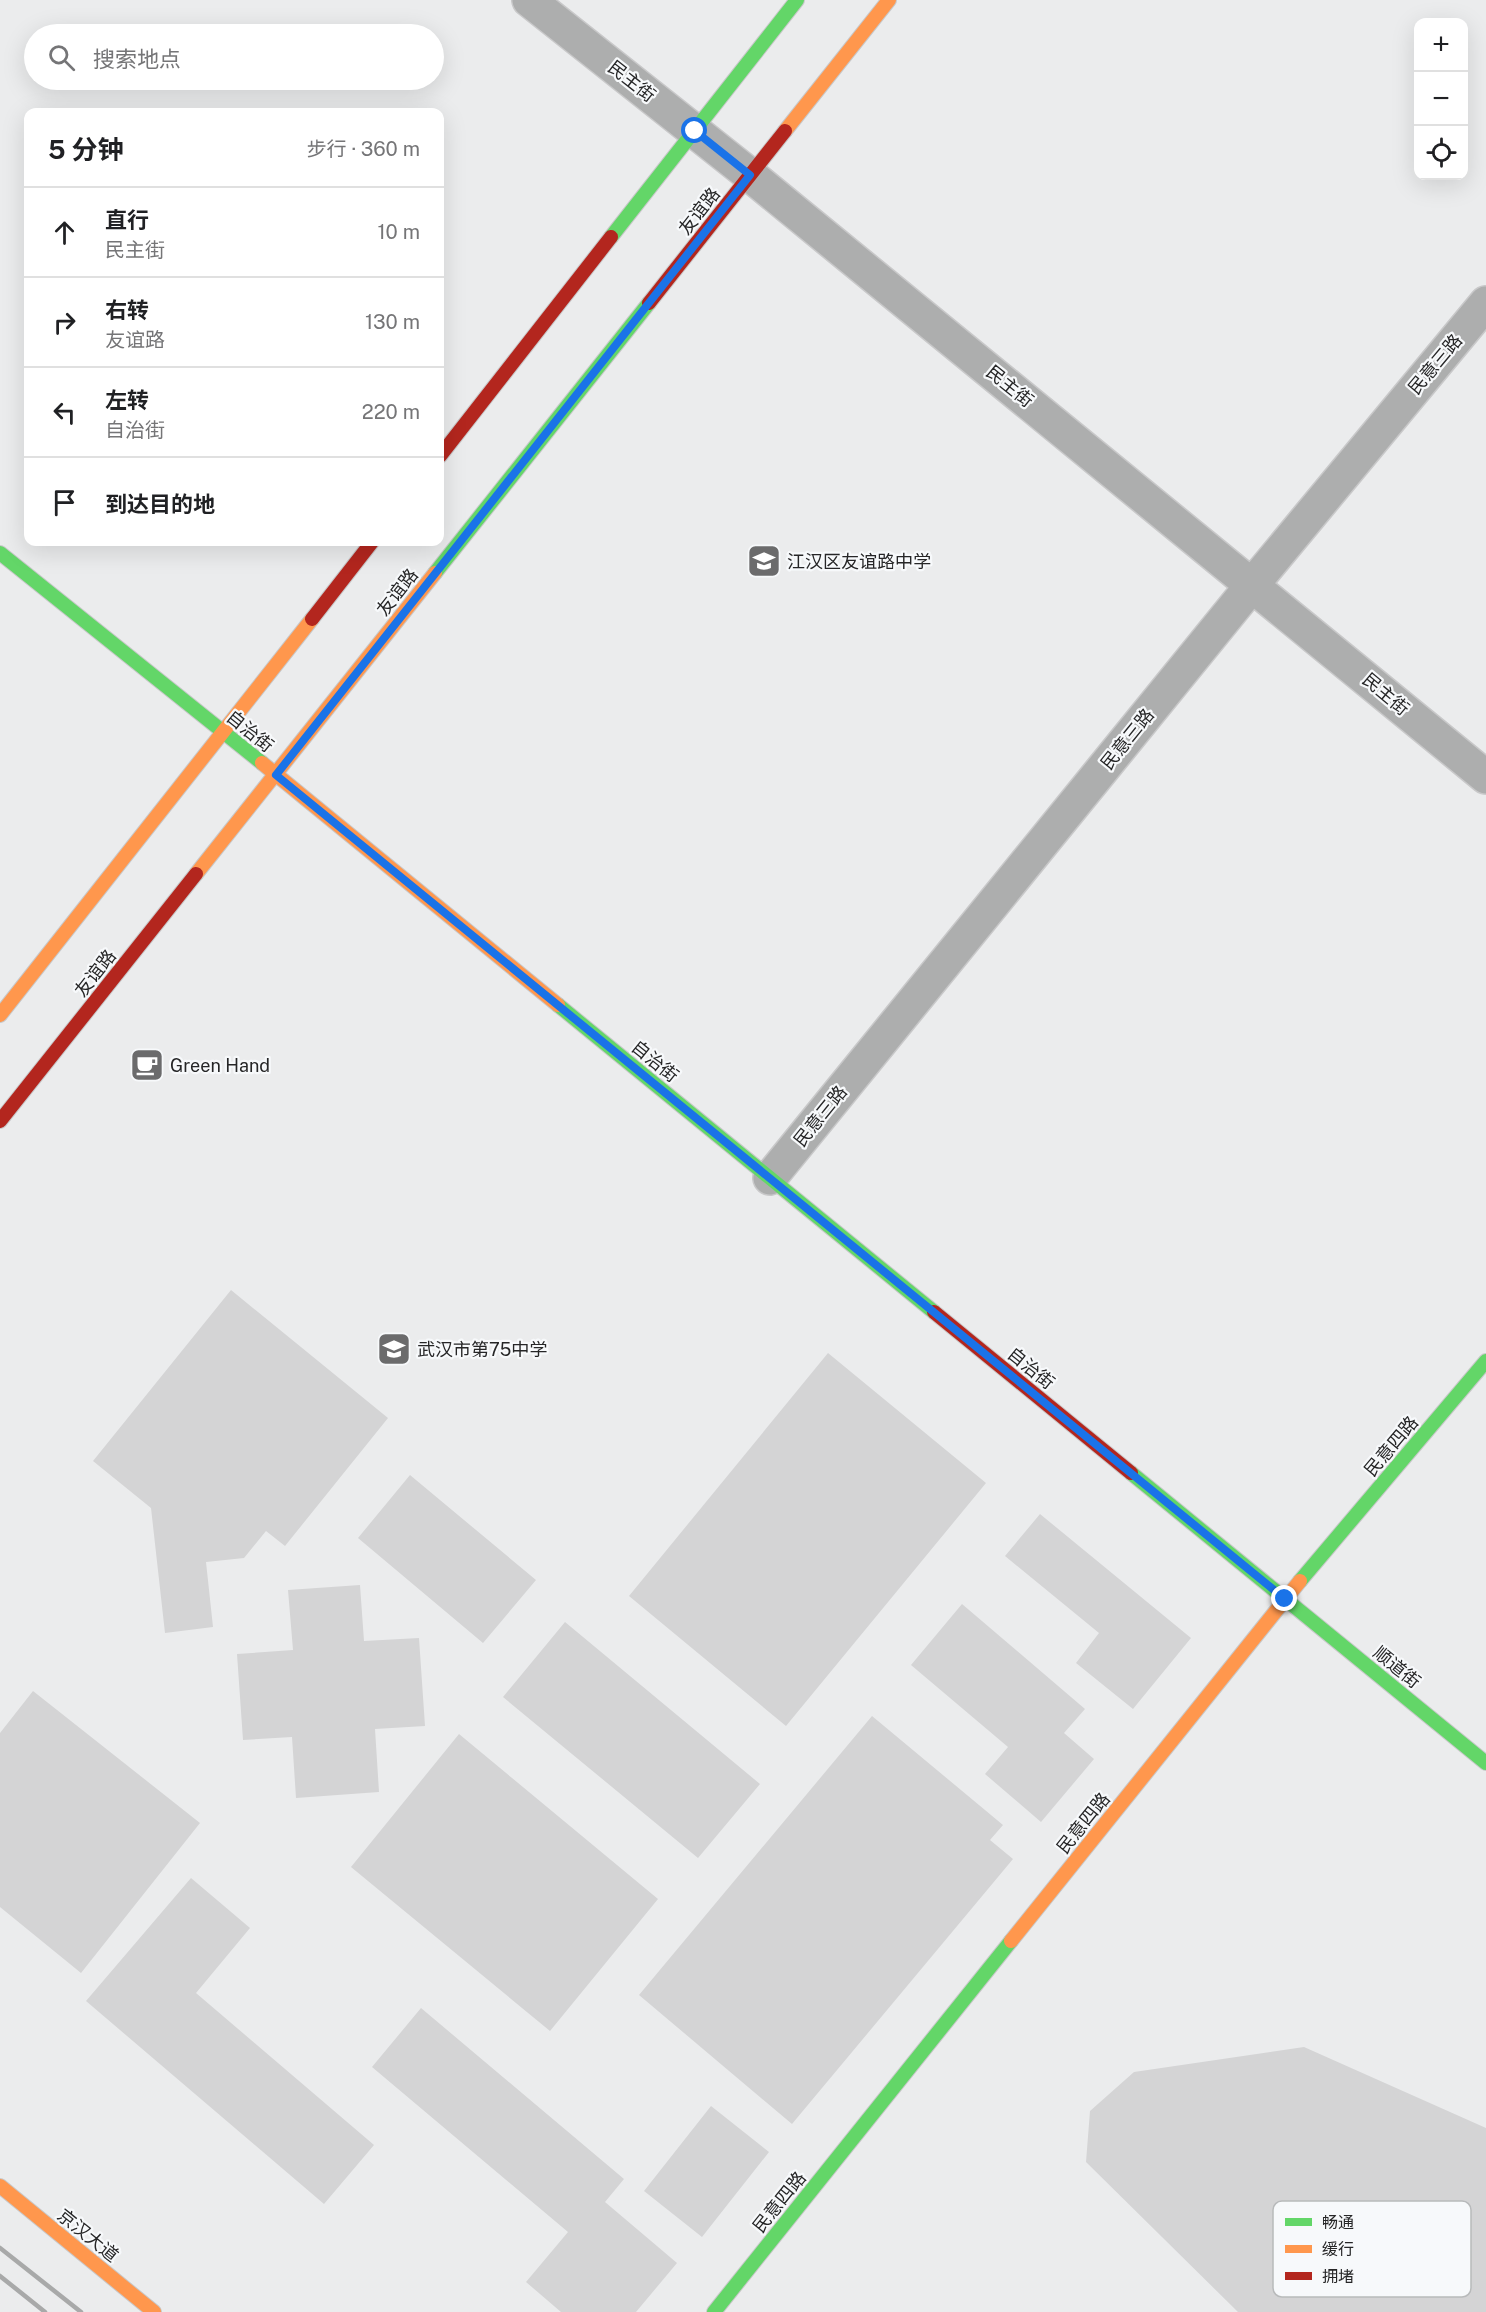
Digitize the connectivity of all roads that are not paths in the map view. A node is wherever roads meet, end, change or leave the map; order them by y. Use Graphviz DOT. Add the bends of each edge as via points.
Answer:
graph roads {
  1 [pos="529,0"];
  2 [pos="797,0"];
  3 [pos="889,0"];
  4 [pos="695,131"];
  5 [pos="750,175"];
  6 [pos="1486,303"];
  7 [pos="444,451"];
  8 [pos="369,546"];
  9 [pos="0,553"];
  10 [pos="1253,584"];
  11 [pos="222,732"];
  12 [pos="276,775"];
  13 [pos="1486,777"];
  14 [pos="0,1015"];
  15 [pos="0,1121"];
  16 [pos="770,1178"];
  17 [pos="1486,1360"];
  18 [pos="1285,1599"];
  19 [pos="1486,1763"];
  20 [pos="0,2186"];
  21 [pos="154,2312"];
  22 [pos="714,2312"];
  1 -- 4 [label="street, 民主街"];
  2 -- 4 [label="main road"];
  3 -- 5 [label="main road, 友谊路"];
  4 -- 5 [label="street, 民主街"];
  4 -- 7 [label="main road"];
  5 -- 10 [label="street, 民主街"];
  5 -- 12 [label="main road, 友谊路"];
  6 -- 10 [label="street, 民意三路"];
  8 -- 11 [label="main road"];
  9 -- 11 [label="main road, 自治街"];
  10 -- 13 [label="street, 民主街"];
  10 -- 16 [label="street, 民意三路"];
  11 -- 12 [label="main road, 自治街"];
  11 -- 14 [label="main road"];
  12 -- 15 [label="main road, 友谊路"];
  12 -- 16 [label="main road, 自治街"];
  16 -- 18 [label="main road, 自治街"];
  17 -- 18 [label="main road, 民意四路"];
  18 -- 19 [label="main road, 顺道街"];
  18 -- 22 [label="main road, 民意四路"];
  20 -- 21 [label="main road, 京汉大道"];
}
